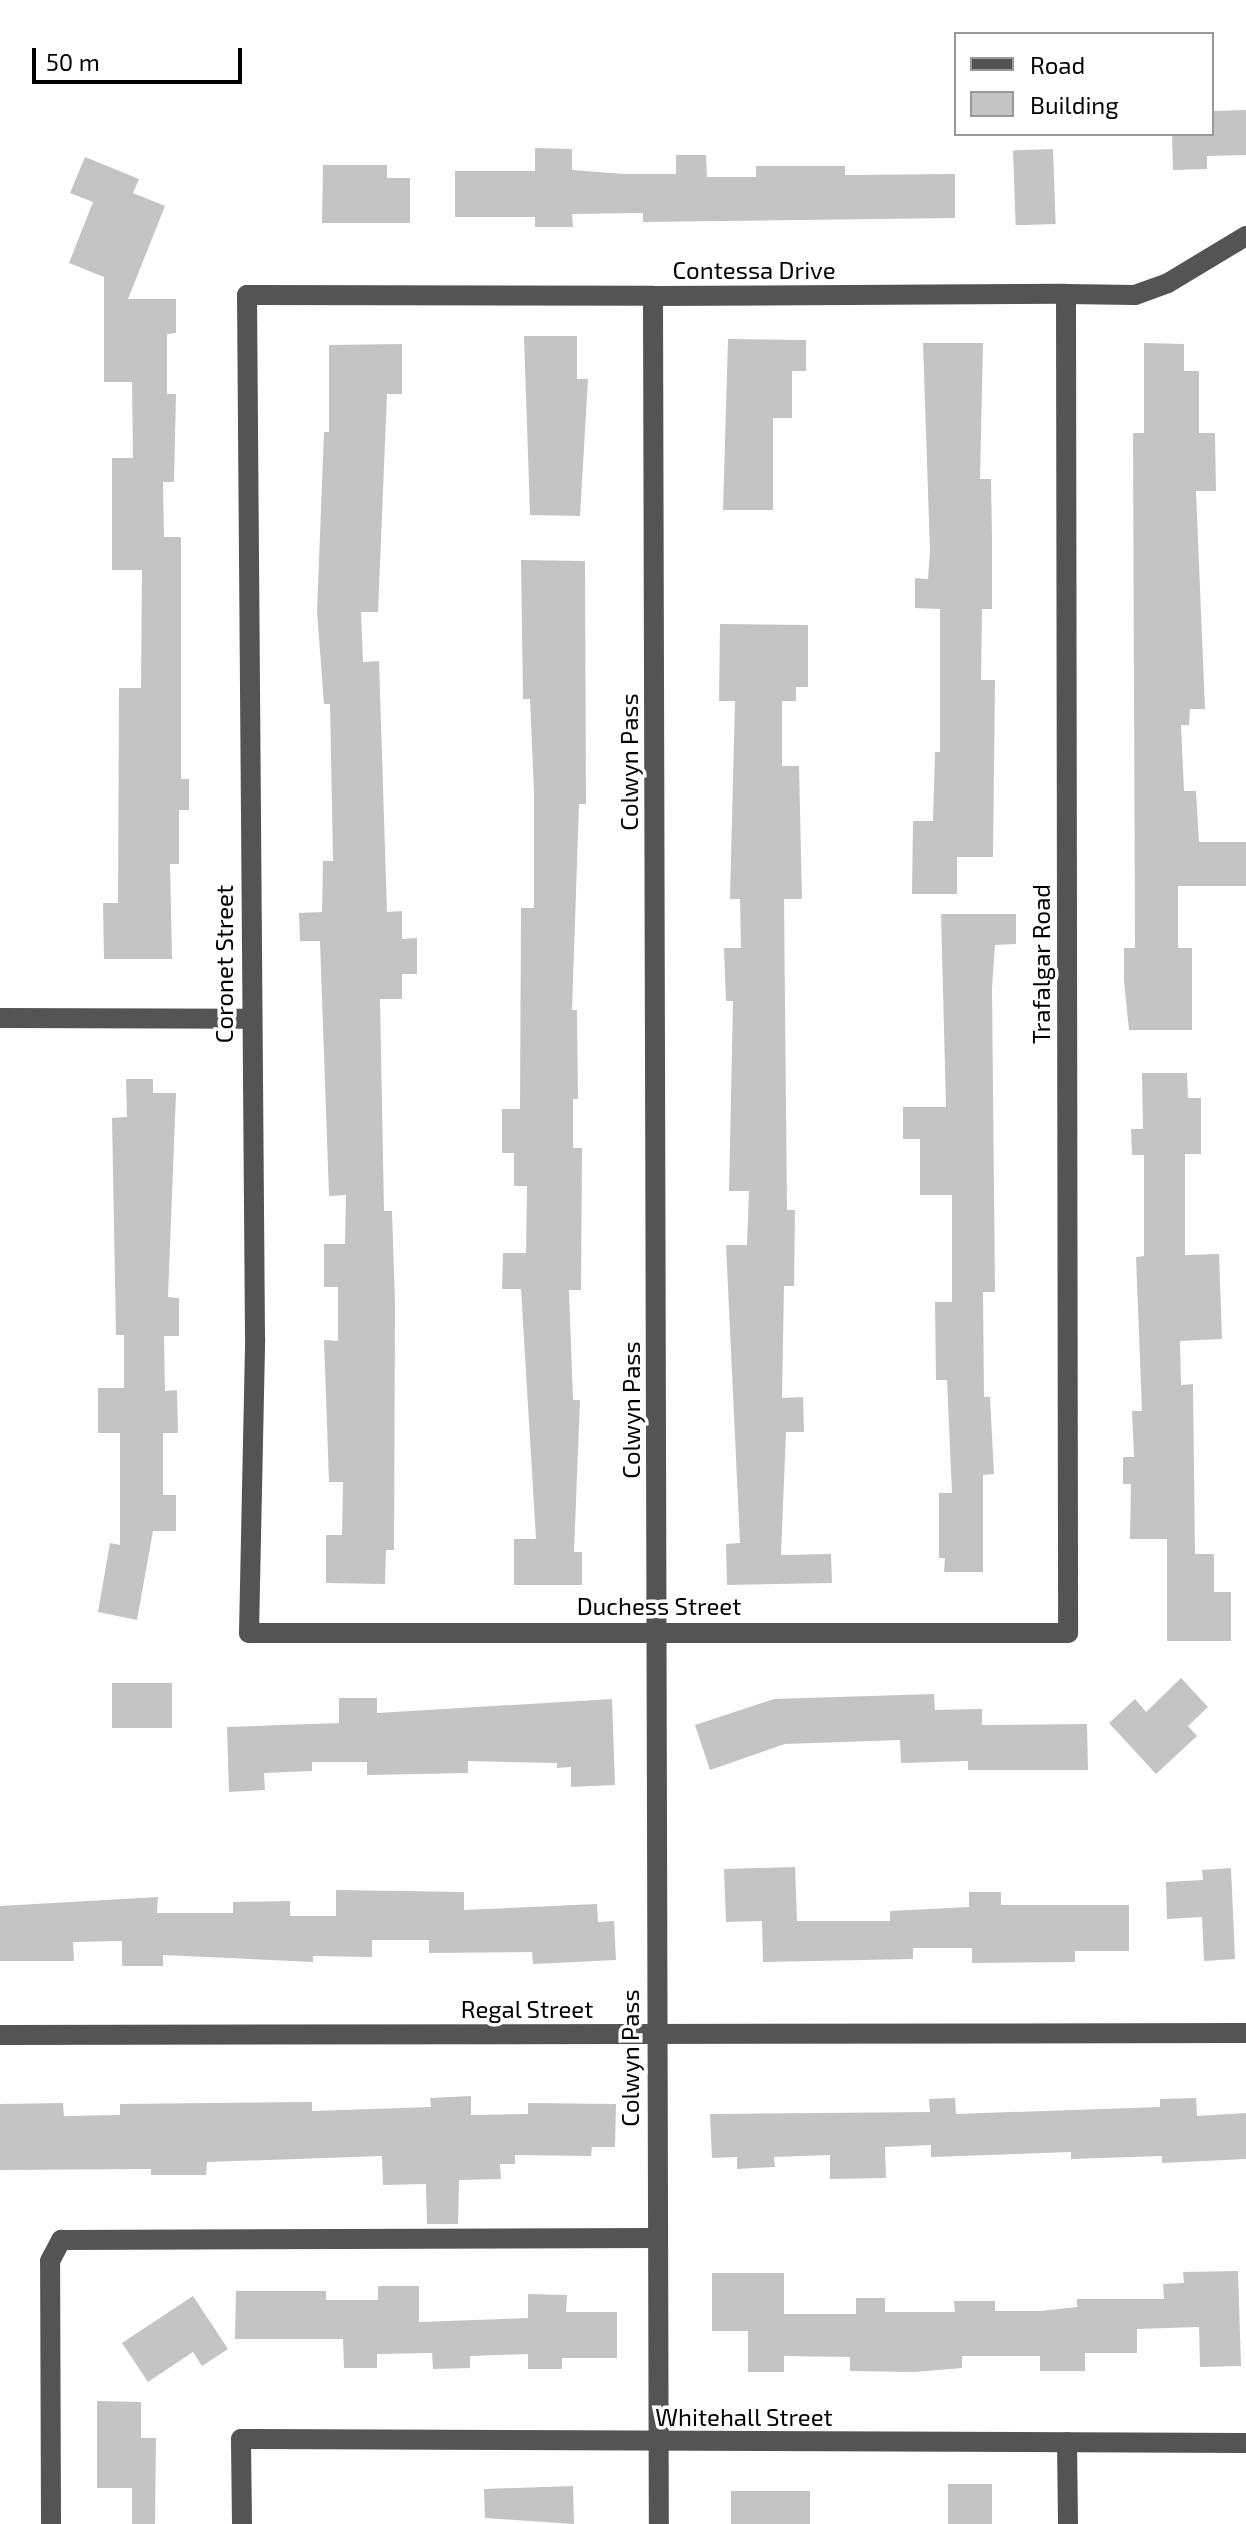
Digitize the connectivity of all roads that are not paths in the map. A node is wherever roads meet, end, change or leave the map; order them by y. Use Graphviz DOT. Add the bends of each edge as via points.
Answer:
graph roads {
  1 [pos="1246,236"];
  2 [pos="1066,294"];
  3 [pos="247,295"];
  4 [pos="653,296"];
  5 [pos="0,1018"];
  6 [pos="250,1019"];
  7 [pos="657,1632"];
  8 [pos="249,1633"];
  9 [pos="1068,1633"];
  10 [pos="1246,2033"];
  11 [pos="0,2035"];
  12 [pos="655,2035"];
  13 [pos="657,2238"];
  14 [pos="1067,2442"];
  15 [pos="659,2443"];
  16 [pos="1246,2443"];
  17 [pos="51,2524"];
  18 [pos="242,2524"];
  19 [pos="659,2524"];
  20 [pos="1068,2524"];
  1 -- 2 [label="street, Contessa Drive" via="1168,283 1135,295"];
  2 -- 4 [label="street, Contessa Drive"];
  2 -- 9 [label="street, Trafalgar Road"];
  3 -- 4 [label="street, Contessa Drive"];
  3 -- 6 [label="street, Coronet Street"];
  4 -- 7 [label="street, Colwyn Pass"];
  5 -- 6 [label="street"];
  6 -- 8 [label="street, Coronet Street" via="255,1338"];
  7 -- 8 [label="street, Duchess Street"];
  7 -- 9 [label="street, Duchess Street"];
  7 -- 12 [label="street, Colwyn Pass"];
  10 -- 12 [label="street, Regal Street"];
  11 -- 12 [label="street, Regal Street"];
  12 -- 13 [label="street, Colwyn Pass"];
  13 -- 15 [label="street, Colwyn Pass"];
  13 -- 17 [label="street" via="61,2240 50,2261"];
  14 -- 15 [label="street, Whitehall Street"];
  14 -- 16 [label="street, Whitehall Street"];
  14 -- 20 [label="street"];
  15 -- 18 [label="street, Whitehall Street" via="241,2439"];
  15 -- 19 [label="street, Colwyn Pass"];
}
